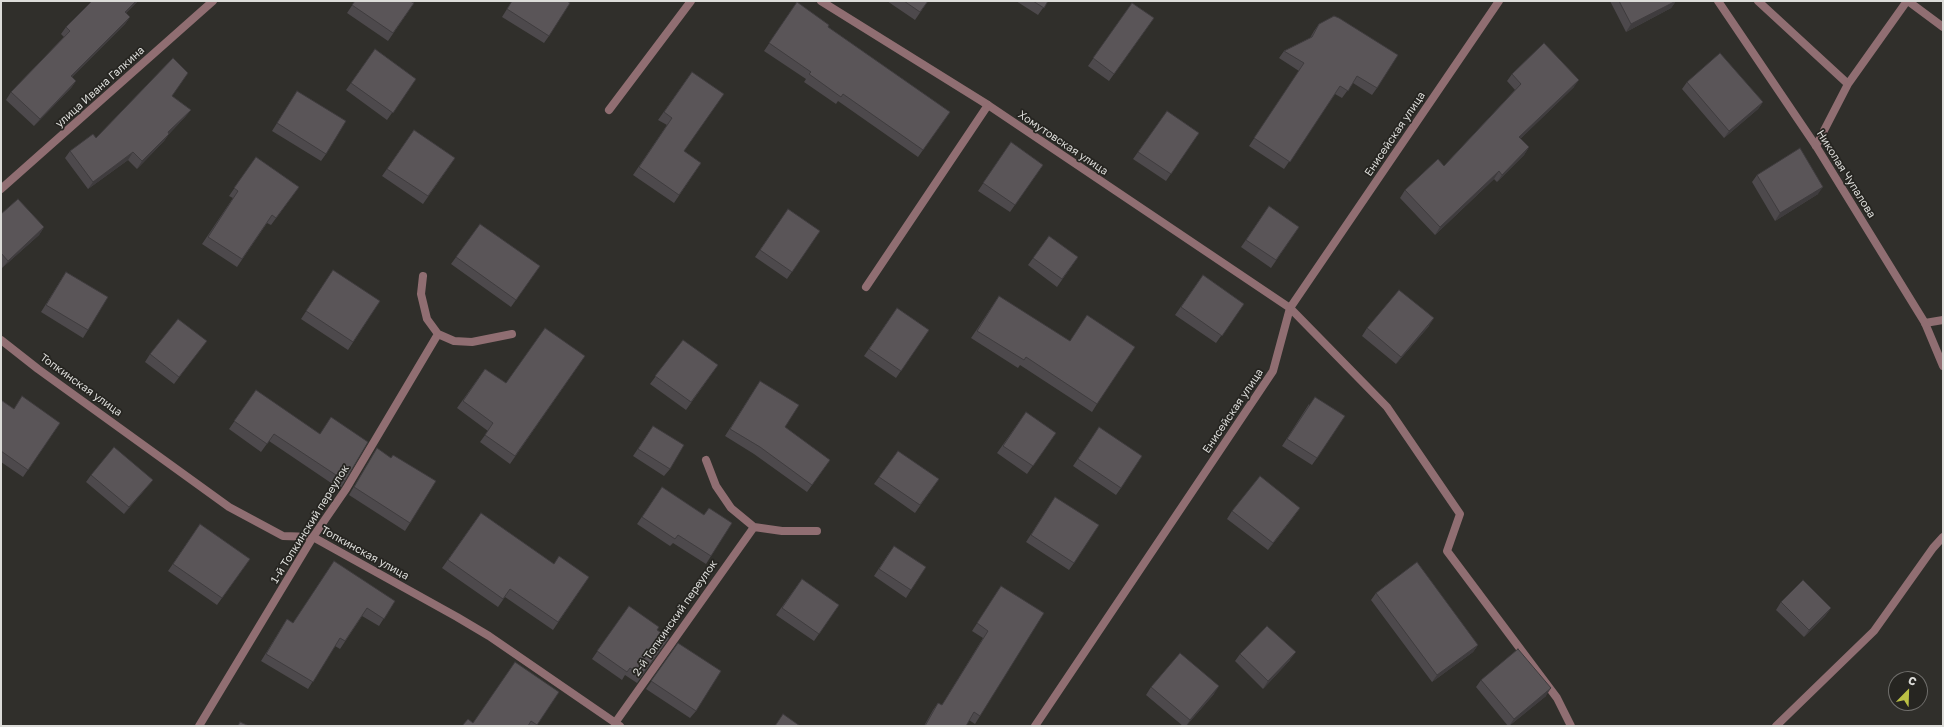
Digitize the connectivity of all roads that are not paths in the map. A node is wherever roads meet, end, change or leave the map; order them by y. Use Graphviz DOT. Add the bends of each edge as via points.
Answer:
graph roads {
  1 [pos="213,1"];
  2 [pos="691,1"];
  3 [pos="820,1"];
  4 [pos="1499,1"];
  5 [pos="1718,1"];
  6 [pos="1758,1"];
  7 [pos="1908,1"];
  8 [pos="1943,27"];
  9 [pos="1848,84"];
  10 [pos="988,105"];
  11 [pos="609,110"];
  12 [pos="1816,146"];
  13 [pos="1,189"];
  14 [pos="423,276"];
  15 [pos="866,288"];
  16 [pos="1290,308"];
  17 [pos="1943,320"];
  18 [pos="1926,323"];
  19 [pos="438,334"];
  20 [pos="512,334"];
  21 [pos="1,340"];
  22 [pos="1943,366"];
  23 [pos="706,460"];
  24 [pos="754,527"];
  25 [pos="817,531"];
  26 [pos="313,536"];
  27 [pos="1943,537"];
  28 [pos="617,724"];
  29 [pos="200,726"];
  30 [pos="1035,726"];
  31 [pos="1571,726"];
  32 [pos="1776,726"];
  1 -- 13 [label="street, улица Ивана Галкина"];
  2 -- 11 [label="street"];
  3 -- 10 [label="street, Хомутовская улица"];
  4 -- 16 [label="street, Енисейская улица"];
  5 -- 12 [label="street, Николая Чупалова"];
  6 -- 9 [label="street"];
  7 -- 8 [label="street"];
  7 -- 9 [label="street"];
  9 -- 12 [label="street"];
  10 -- 15 [label="street"];
  10 -- 16 [label="street, Хомутовская улица"];
  12 -- 18 [label="street, Николая Чупалова"];
  14 -- 19 [label="street" via="421,294 427,319"];
  16 -- 30 [label="street, Енисейская улица" via="1273,371"];
  16 -- 31 [label="street, Хомутовская улица" via="1387,407 1460,514 1446,551 1557,698"];
  17 -- 18 [label="street"];
  18 -- 22 [label="street, Николая Чупалова"];
  19 -- 20 [label="street" via="454,341 472,342"];
  19 -- 26 [label="street, 1-й Топкинский переулок" via="346,489"];
  21 -- 26 [label="street, Топкинская улица" via="229,506 283,536"];
  23 -- 24 [label="street" via="716,486 731,508"];
  24 -- 25 [label="street" via="782,531"];
  24 -- 28 [label="street, 2-й Топкинский переулок"];
  26 -- 28 [label="street, Топкинская улица" via="457,616"];
  26 -- 29 [label="street, 1-й Топкинский переулок"];
  27 -- 32 [label="street" via="1874,631"];
}
